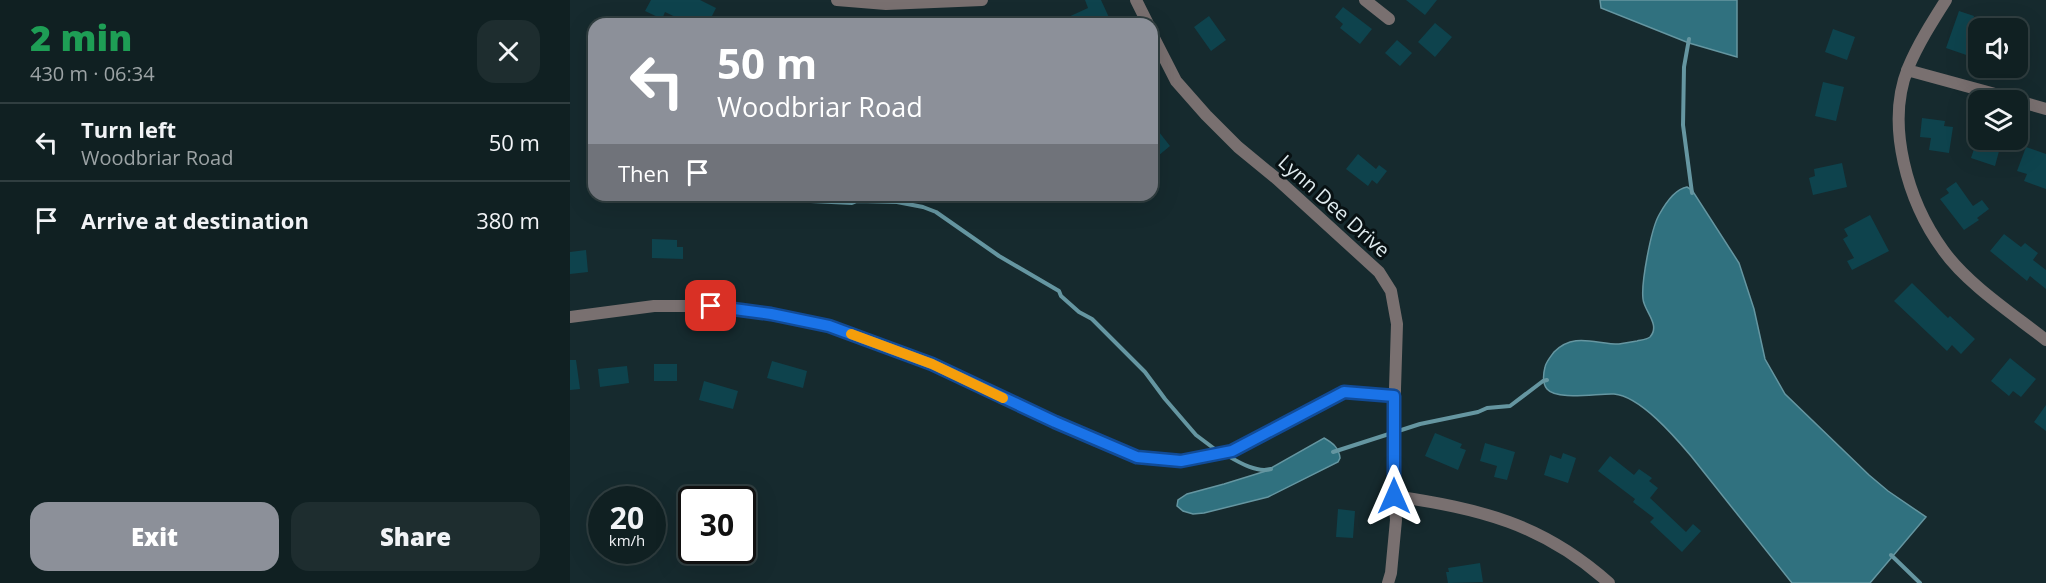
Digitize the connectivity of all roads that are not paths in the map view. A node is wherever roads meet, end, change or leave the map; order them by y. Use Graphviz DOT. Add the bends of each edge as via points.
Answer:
graph roads {
  1 [pos="837,0"];
  2 [pos="982,0"];
  3 [pos="1136,0"];
  4 [pos="1365,0"];
  5 [pos="1946,0"];
  6 [pos="1145,18"];
  7 [pos="1389,19"];
  8 [pos="1158,46"];
  9 [pos="1907,70"];
  10 [pos="1978,90"];
  11 [pos="2028,104"];
  12 [pos="2046,109"];
  13 [pos="570,317"];
  14 [pos="2046,340"];
  15 [pos="1394,396"];
  16 [pos="1394,496"];
  17 [pos="1388,583"];
  18 [pos="1609,583"];
  1 -- 2 [label="street" via="886,4"];
  3 -- 6 [label="street"];
  4 -- 7 [label="street"];
  5 -- 9 [label="street" via="1926,29"];
  8 -- 15 [label="street, Lynn Dee Drive" via="1176,81 1238,147 1379,272 1391,291 1396,310"];
  9 -- 10 [label="street"];
  9 -- 14 [label="street" via="1899,108 1901,149 1914,200 1943,251 1976,285"];
  11 -- 12 [label="street"];
  13 -- 15 [label="street" via="654,306 711,306 829,326 932,364 1137,457 1181,461 1232,451 1344,392"];
  15 -- 16 [label="street, Lynn Dee Drive"];
  16 -- 17 [label="street, Lynn Dee Drive" via="1396,520"];
  16 -- 18 [label="street" via="1515,522 1557,543"];
}
